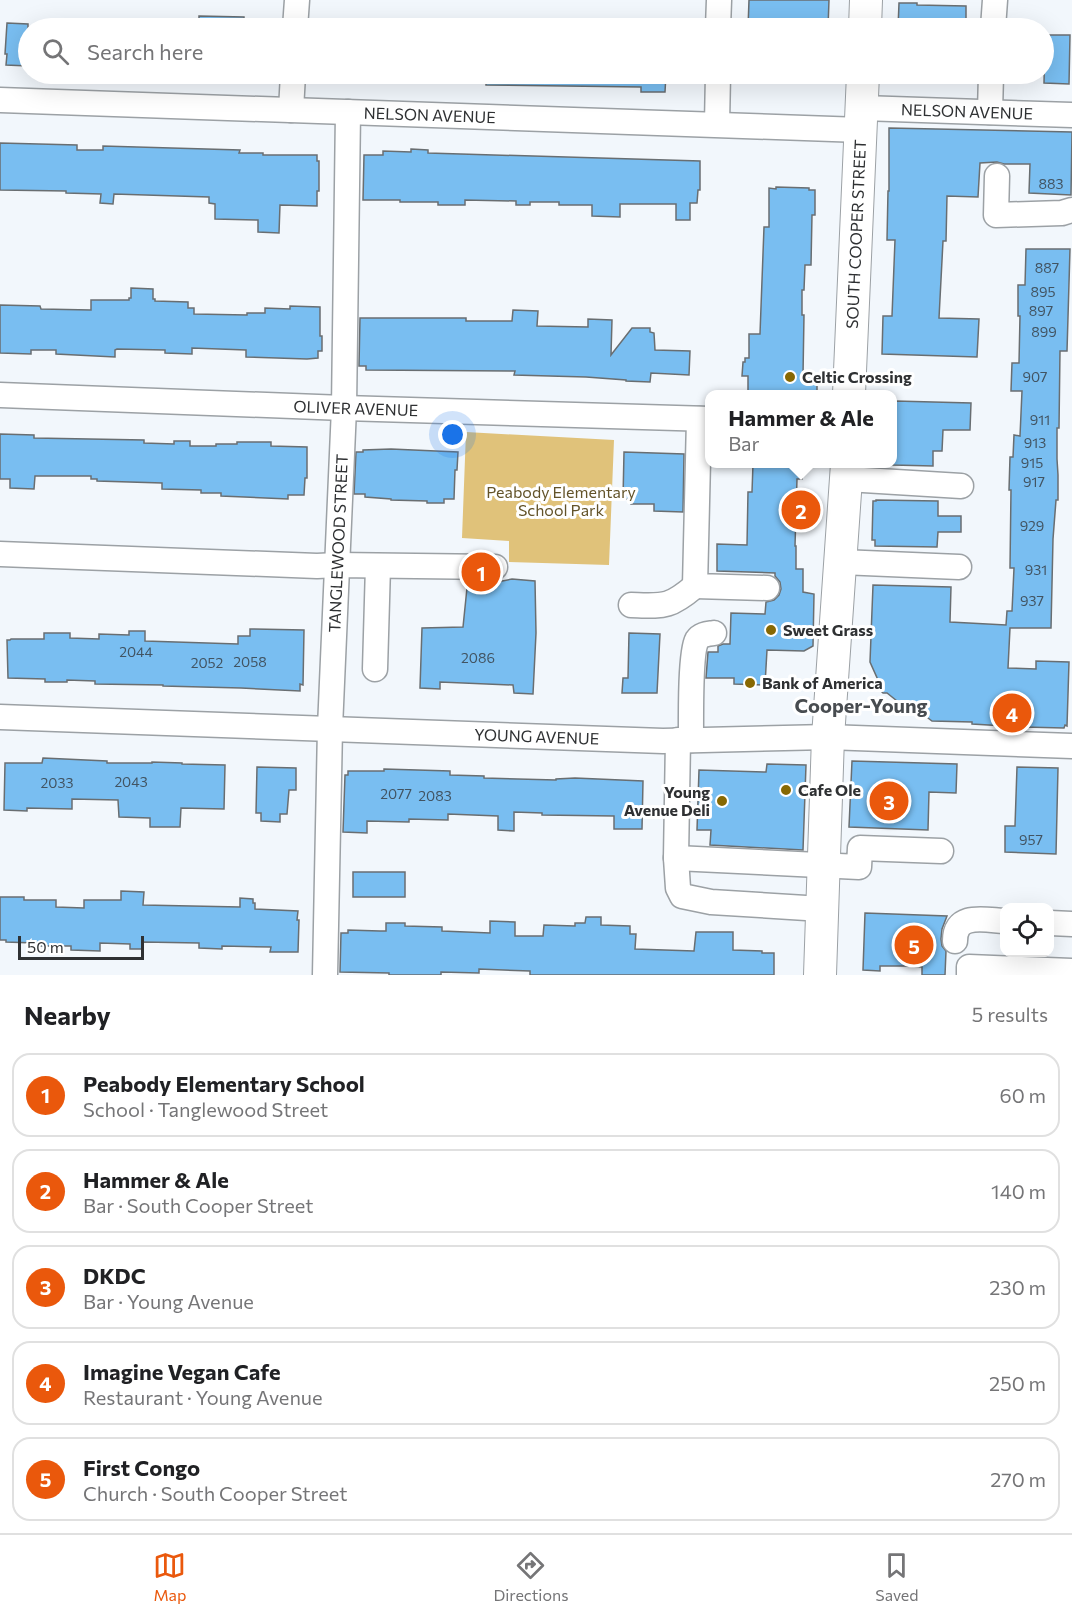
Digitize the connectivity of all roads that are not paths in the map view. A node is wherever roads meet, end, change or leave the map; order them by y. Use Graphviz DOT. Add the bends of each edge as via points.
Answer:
graph roads {
  1 [pos="297,0"];
  2 [pos="718,0"];
  3 [pos="866,0"];
  4 [pos="995,0"];
  5 [pos="296,18"];
  6 [pos="718,18"];
  7 [pos="865,18"];
  8 [pos="994,18"];
  9 [pos="292,84"];
  10 [pos="718,84"];
  11 [pos="863,84"];
  12 [pos="991,84"];
  13 [pos="0,100"];
  14 [pos="291,110"];
  15 [pos="348,112"];
  16 [pos="990,112"];
  17 [pos="1072,116"];
  18 [pos="861,119"];
  19 [pos="717,124"];
  20 [pos="997,176"];
  21 [pos="1072,210"];
  22 [pos="849,390"];
  23 [pos="0,395"];
  24 [pos="344,408"];
  25 [pos="704,419"];
  26 [pos="847,471"];
  27 [pos="962,486"];
  28 [pos="0,554"];
  29 [pos="841,562"];
  30 [pos="337,565"];
  31 [pos="378,566"];
  32 [pos="495,567"];
  33 [pos="959,567"];
  34 [pos="695,586"];
  35 [pos="767,588"];
  36 [pos="631,605"];
  37 [pos="714,633"];
  38 [pos="375,669"];
  39 [pos="0,717"];
  40 [pos="330,728"];
  41 [pos="828,737"];
  42 [pos="684,740"];
  43 [pos="1072,746"];
  44 [pos="941,851"];
  45 [pos="675,858"];
  46 [pos="823,866"];
  47 [pos="822,909"];
  48 [pos="1000,921"];
  49 [pos="1054,923"];
  50 [pos="1072,924"];
  51 [pos="962,958"];
  52 [pos="1064,972"];
  53 [pos="325,975"];
  54 [pos="820,975"];
  1 -- 5 [label="street"];
  2 -- 6 [label="street"];
  3 -- 7 [label="main road"];
  4 -- 8 [label="street"];
  9 -- 14 [label="street"];
  10 -- 19 [label="street"];
  11 -- 18 [label="main road, SOUTH COOPER STREET"];
  12 -- 16 [label="street"];
  13 -- 14 [label="street, NELSON AVENUE"];
  14 -- 15 [label="street, NELSON AVENUE"];
  15 -- 19 [label="street, NELSON AVENUE"];
  15 -- 24 [label="street, TANGLEWOOD STREET"];
  16 -- 17 [label="street, NELSON AVENUE"];
  16 -- 18 [label="street, NELSON AVENUE"];
  18 -- 19 [label="street, NELSON AVENUE"];
  18 -- 22 [label="main road, SOUTH COOPER STREET"];
  20 -- 21 [label="street" via="996,215"];
  23 -- 24 [label="street, OLIVER AVENUE"];
  24 -- 25 [label="street, OLIVER AVENUE"];
  24 -- 30 [label="street, TANGLEWOOD STREET"];
  25 -- 34 [label="street"];
  26 -- 27 [label="street"];
  26 -- 29 [label="main road"];
  28 -- 30 [label="street"];
  29 -- 33 [label="street"];
  29 -- 41 [label="main road"];
  30 -- 31 [label="street"];
  30 -- 40 [label="street, TANGLEWOOD STREET"];
  31 -- 32 [label="street"];
  31 -- 38 [label="street"];
  34 -- 35 [label="street"];
  34 -- 36 [label="street" via="663,606"];
  37 -- 42 [label="street" via="695,642"];
  39 -- 40 [label="street, YOUNG AVENUE"];
  40 -- 42 [label="street, YOUNG AVENUE"];
  40 -- 53 [label="street, TANGLEWOOD STREET"];
  41 -- 42 [label="street, YOUNG AVENUE"];
  41 -- 43 [label="street, YOUNG AVENUE"];
  41 -- 46 [label="main road"];
  42 -- 45 [label="street"];
  44 -- 46 [label="street" via="860,848 859,867"];
  45 -- 46 [label="street"];
  45 -- 47 [label="street" via="682,896 711,902"];
  46 -- 47 [label="main road"];
  47 -- 54 [label="main road"];
  48 -- 51 [label="street" via="963,922 956,932"];
  49 -- 50 [label="street"];
  51 -- 52 [label="street"];
}
